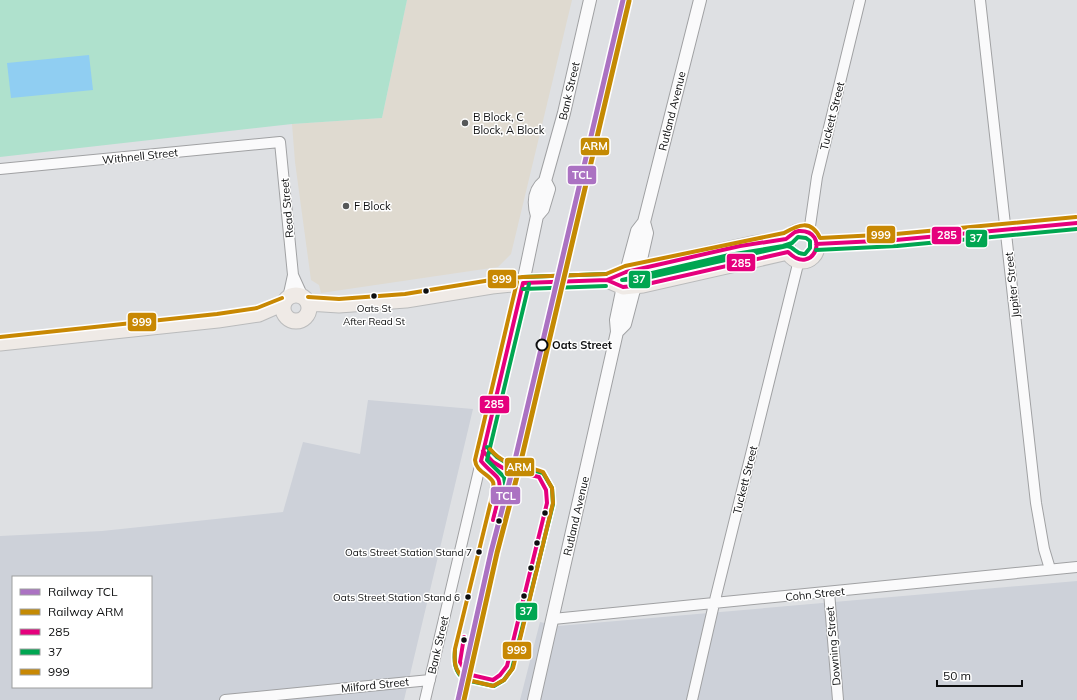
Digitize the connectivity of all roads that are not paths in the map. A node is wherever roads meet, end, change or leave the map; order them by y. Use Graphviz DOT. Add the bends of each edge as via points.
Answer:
graph roads {
  1 [pos="590,0"];
  2 [pos="700,0"];
  3 [pos="860,0"];
  4 [pos="980,0"];
  5 [pos="280,142"];
  6 [pos="0,169"];
  7 [pos="1077,223"];
  8 [pos="1006,230"];
  9 [pos="812,238"];
  10 [pos="792,250"];
  11 [pos="632,271"];
  12 [pos="293,275"];
  13 [pos="607,280"];
  14 [pos="524,283"];
  15 [pos="629,286"];
  16 [pos="286,300"];
  17 [pos="306,305"];
  18 [pos="259,314"];
  19 [pos="288,318"];
  20 [pos="0,343"];
  21 [pos="1077,567"];
  22 [pos="1050,569"];
  23 [pos="829,592"];
  24 [pos="714,604"];
  25 [pos="553,619"];
  26 [pos="430,680"];
  27 [pos="225,700"];
  28 [pos="425,700"];
  29 [pos="534,700"];
  30 [pos="692,700"];
  31 [pos="838,700"];
  1 -- 14 [label="street, Bank Street" via="564,113 545,181 549,189 543,209 537,216"];
  2 -- 11 [label="street, Rutland Avenue" via="644,222 647,233"];
  3 -- 9 [label="street, Tuckett Street" via="817,177"];
  4 -- 8 [label="street, Jupiter Street"];
  5 -- 6 [label="street, Withnell Street"];
  5 -- 12 [label="street, Read Street"];
  7 -- 8 [label="main road"];
  8 -- 9 [label="main road" via="896,240"];
  8 -- 22 [label="street, Jupiter Street" via="1036,503"];
  9 -- 10 [label="main road" via="804,231 795,232"];
  9 -- 10 [label="main road" via="816,248 812,256 804,260"];
  10 -- 11 [label="main road" via="752,244"];
  10 -- 15 [label="main road"];
  10 -- 24 [label="street, Tuckett Street"];
  11 -- 13 [label="main road"];
  11 -- 15 [label="street, Rutland Avenue"];
  12 -- 16 [label="street, Read Street"];
  12 -- 17 [label="street, Read Street"];
  13 -- 14 [label="main road"];
  13 -- 15 [label="main road"];
  14 -- 17 [label="main road" via="487,286 406,300"];
  14 -- 26 [label="street, Bank Street"];
  15 -- 25 [label="street, Rutland Avenue" via="625,324 617,332"];
  16 -- 17 [label="main road" via="296,295"];
  16 -- 18 [label="main road"];
  16 -- 19 [label="main road" via="283,311"];
  17 -- 19 [label="main road" via="304,319 296,321"];
  18 -- 19 [label="main road"];
  18 -- 20 [label="main road"];
  21 -- 22 [label="street, Cohn Street"];
  22 -- 23 [label="street, Cohn Street"];
  23 -- 24 [label="street, Cohn Street"];
  23 -- 31 [label="street, Downing Street"];
  24 -- 25 [label="street, Cohn Street"];
  24 -- 30 [label="street, Tuckett Street"];
  25 -- 29 [label="street, Rutland Avenue"];
  26 -- 27 [label="street, Milford Street"];
  26 -- 28 [label="street, Bank Street"];
}
